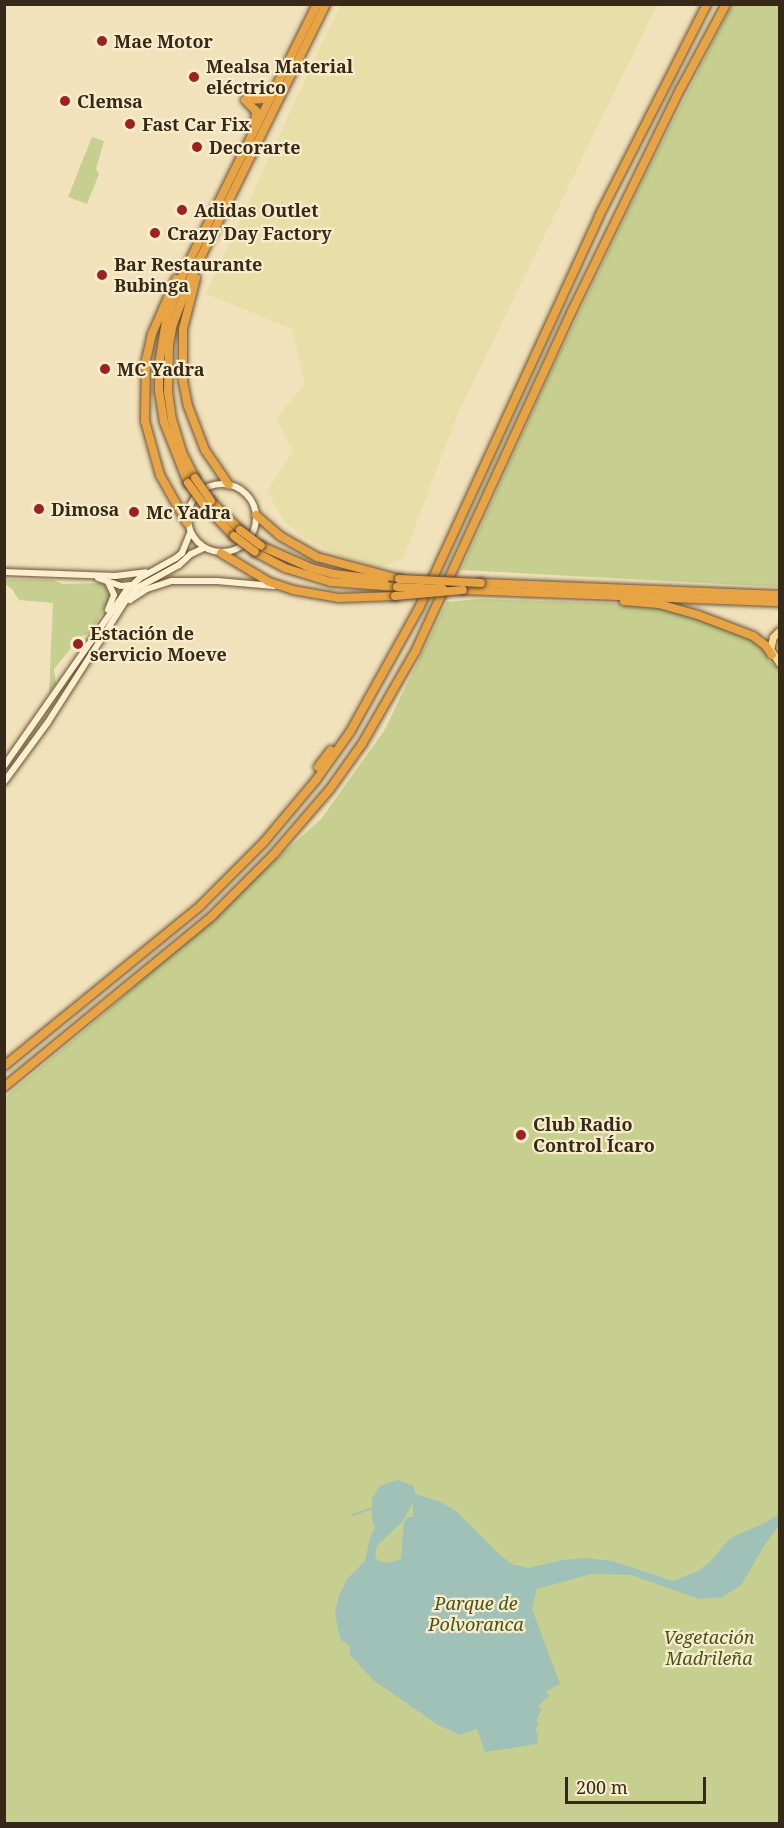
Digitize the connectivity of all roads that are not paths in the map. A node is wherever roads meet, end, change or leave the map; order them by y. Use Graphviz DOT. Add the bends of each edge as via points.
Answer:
graph roads {
  1 [pos="317,4"];
  2 [pos="326,4"];
  3 [pos="707,4"];
  4 [pos="726,4"];
  5 [pos="275,90"];
  6 [pos="250,140"];
  7 [pos="205,229"];
  8 [pos="214,232"];
  9 [pos="192,480"];
  10 [pos="229,485"];
  11 [pos="256,515"];
  12 [pos="187,523"];
  13 [pos="190,533"];
  14 [pos="204,548"];
  15 [pos="221,553"];
  16 [pos="169,563"];
  17 [pos="4,572"];
  18 [pos="167,573"];
  19 [pos="92,575"];
  20 [pos="105,580"];
  21 [pos="398,583"];
  22 [pos="130,586"];
  23 [pos="481,587"];
  24 [pos="592,587"];
  25 [pos="293,590"];
  26 [pos="780,590"];
  27 [pos="463,591"];
  28 [pos="548,594"];
  29 [pos="780,595"];
  30 [pos="780,602"];
  31 [pos="116,617"];
  32 [pos="100,627"];
  33 [pos="780,630"];
  34 [pos="772,655"];
  35 [pos="780,664"];
  36 [pos="346,737"];
  37 [pos="4,766"];
  38 [pos="318,767"];
  39 [pos="4,782"];
  40 [pos="73,1004"];
  41 [pos="49,1030"];
  42 [pos="4,1066"];
  43 [pos="4,1087"];
  1 -- 5 [label="highway"];
  2 -- 8 [label="highway"];
  3 -- 36 [label="highway" via="599,216 420,606"];
  4 -- 43 [label="highway" via="572,311 416,650 362,744 330,789 274,854 212,916"];
  5 -- 6 [label="highway"];
  5 -- 6 [label="highway" via="265,99 245,100 256,111"];
  6 -- 7 [label="highway"];
  7 -- 9 [label="highway" via="171,305 159,365 164,422"];
  7 -- 12 [label="highway" via="179,272 152,334 144,392 152,453"];
  8 -- 9 [label="highway" via="181,300 168,356 172,420"];
  8 -- 10 [label="highway" via="188,304 182,362 196,428 205,450"];
  9 -- 21 [label="highway, bridge" via="207,503 258,549 334,574"];
  10 -- 11 [label="street" via="246,495"];
  10 -- 12 [label="street" via="216,485 199,494 188,510"];
  11 -- 15 [label="street" via="250,537 233,551"];
  11 -- 21 [label="highway" via="280,537 317,557"];
  12 -- 13 [label="street"];
  13 -- 14 [label="street"];
  13 -- 16 [label="street" via="182,553"];
  14 -- 15 [label="street"];
  14 -- 18 [label="street"];
  15 -- 25 [label="highway" via="263,579"];
  16 -- 19 [label="street" via="135,574"];
  16 -- 22 [label="street"];
  17 -- 19 [label="street"];
  18 -- 22 [label="street"];
  18 -- 31 [label="street" via="132,593"];
  19 -- 20 [label="street"];
  20 -- 22 [label="street"];
  20 -- 32 [label="street" via="114,595"];
  21 -- 23 [label="highway, bridge"];
  21 -- 27 [label="highway, bridge"];
  22 -- 32 [label="street"];
  23 -- 24 [label="highway"];
  23 -- 27 [label="highway"];
  23 -- 28 [label="highway"];
  24 -- 26 [label="highway"];
  24 -- 29 [label="highway"];
  25 -- 27 [label="highway, bridge" via="339,598"];
  25 -- 31 [label="street" via="265,584 172,581 140,592"];
  28 -- 30 [label="highway"];
  28 -- 34 [label="highway" via="677,608 753,636"];
  31 -- 39 [label="street"];
  32 -- 37 [label="street"];
  33 -- 34 [label="main road" via="771,643"];
  34 -- 35 [label="main road"];
  36 -- 38 [label="highway"];
  36 -- 41 [label="highway" via="264,842 200,906"];
  40 -- 41 [label="highway"];
  41 -- 42 [label="highway"];
}
